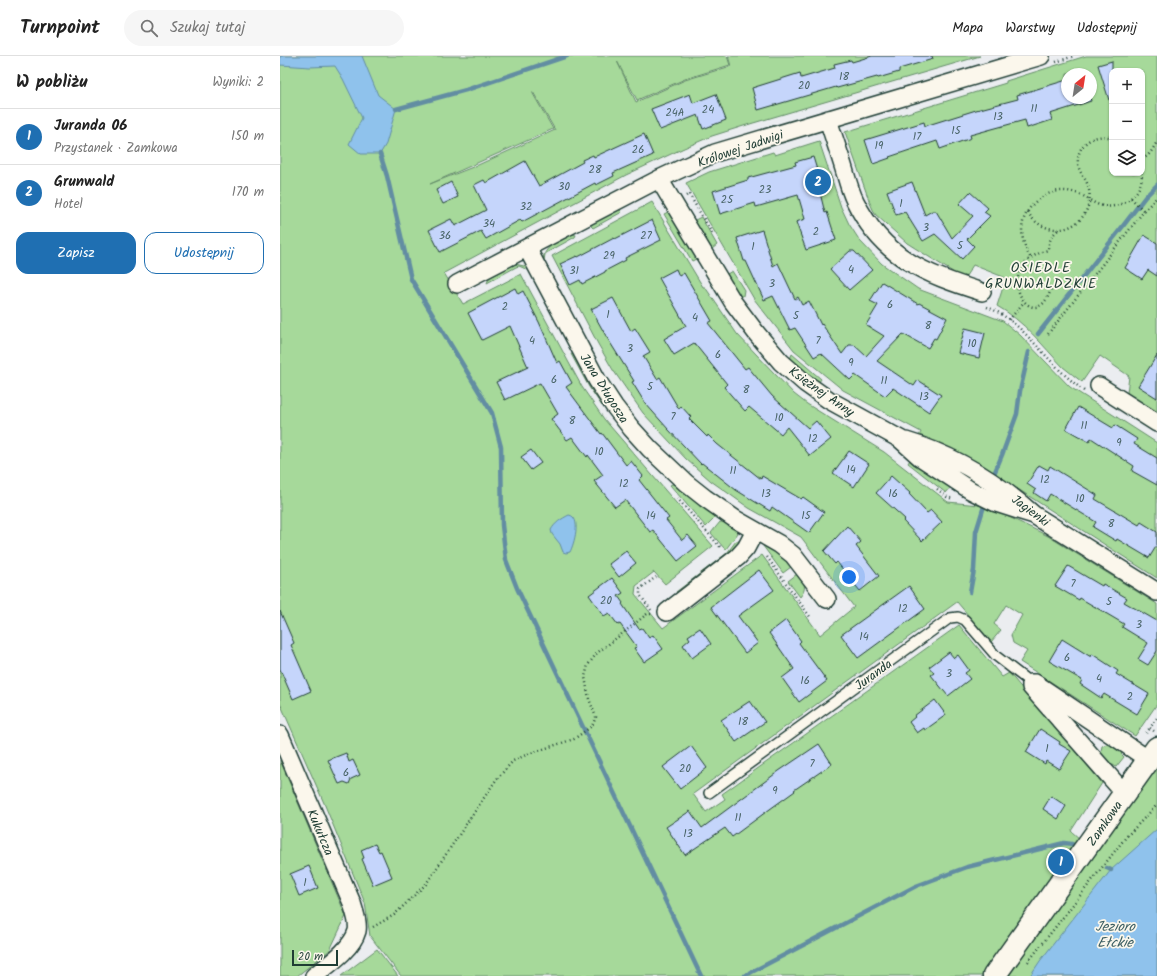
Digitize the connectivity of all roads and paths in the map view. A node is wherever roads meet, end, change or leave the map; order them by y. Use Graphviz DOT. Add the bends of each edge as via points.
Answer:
graph roads {
  1 [pos="1041,56"];
  2 [pos="828,119"];
  3 [pos="1109,137"];
  4 [pos="1157,142"];
  5 [pos="1145,157"];
  6 [pos="1142,176"];
  7 [pos="659,178"];
  8 [pos="1157,197"];
  9 [pos="1131,198"];
  10 [pos="1090,201"];
  11 [pos="674,203"];
  12 [pos="1143,210"];
  13 [pos="1028,212"];
  14 [pos="1058,230"];
  15 [pos="713,234"];
  16 [pos="527,248"];
  17 [pos="1030,257"];
  18 [pos="457,284"];
  19 [pos="1052,289"];
  20 [pos="982,292"];
  21 [pos="1024,302"];
  22 [pos="1009,320"];
  23 [pos="1048,334"];
  24 [pos="1099,386"];
  25 [pos="1157,422"];
  26 [pos="900,439"];
  27 [pos="936,488"];
  28 [pos="958,499"];
  29 [pos="755,531"];
  30 [pos="1157,592"];
  31 [pos="827,599"];
  32 [pos="660,612"];
  33 [pos="1031,683"];
  34 [pos="1157,718"];
  35 [pos="1157,733"];
  36 [pos="280,735"];
  37 [pos="1153,754"];
  38 [pos="708,793"];
  39 [pos="1125,794"];
  40 [pos="1157,805"];
  41 [pos="357,930"];
  42 [pos="1024,968"];
  43 [pos="314,976"];
  44 [pos="994,976"];
  1 -- 2 [label="street, Królowej Jadwigi"];
  2 -- 7 [label="street, Królowej Jadwigi" via="715,153"];
  2 -- 20 [label="street" via="854,199 881,240 922,270"];
  3 -- 10 [label="path" via="1101,136 1087,141 1079,152 1078,166 1088,186"];
  4 -- 5 [label="path"];
  6 -- 9 [label="path" via="1138,190"];
  7 -- 11 [label="street, Księżnej Anny"];
  7 -- 16 [label="street, Królowej Jadwigi"];
  8 -- 12 [label="path"];
  9 -- 10 [label="path" via="1113,206"];
  9 -- 12 [label="path"];
  10 -- 13 [label="path" via="1076,193 1060,191 1038,199"];
  10 -- 14 [label="path" via="1079,221"];
  11 -- 15 [label="path" via="689,194"];
  11 -- 26 [label="street, Księżnej Anny" via="733,302 781,362 829,400"];
  12 -- 23 [label="path"];
  13 -- 14 [label="path" via="1042,226"];
  13 -- 17 [label="path" via="1024,219 1022,235"];
  14 -- 17 [label="path" via="1052,235 1048,250"];
  16 -- 18 [label="street, Królowej Jadwigi"];
  16 -- 29 [label="street, Jana Długosza" via="597,380 631,428 686,483 735,520"];
  17 -- 21 [label="path" via="1024,263 1018,278 1018,287"];
  19 -- 21 [label="path" via="1048,299 1040,306 1031,306"];
  21 -- 22 [label="path"];
  24 -- 25 [label="street"];
  26 -- 30 [label="street, Jagienki" via="926,447 978,473 1034,515"];
  27 -- 28 [label="path" via="947,497"];
  29 -- 31 [label="street, Jana Długosza" via="779,544 792,555"];
  29 -- 32 [label="street" via="738,557"];
  32 -- 41 [label="path" via="646,614 597,653 588,665 585,677 596,717 592,726 574,739 513,761 496,780 426,884 394,915 368,930"];
  33 -- 37 [label="street, Juranda"];
  33 -- 38 [label="lane, Juranda" via="996,656 965,620 958,617 950,618"];
  33 -- 39 [label="street, Juranda" via="1031,687"];
  34 -- 35 [label="path" via="1150,728"];
  36 -- 41 [label="street, Kukułcza" via="352,903"];
  37 -- 39 [label="street, Zamkowa"];
  39 -- 44 [label="street, Zamkowa"];
  40 -- 42 [label="path" via="1126,837"];
  41 -- 43 [label="street" via="337,958"];
}
